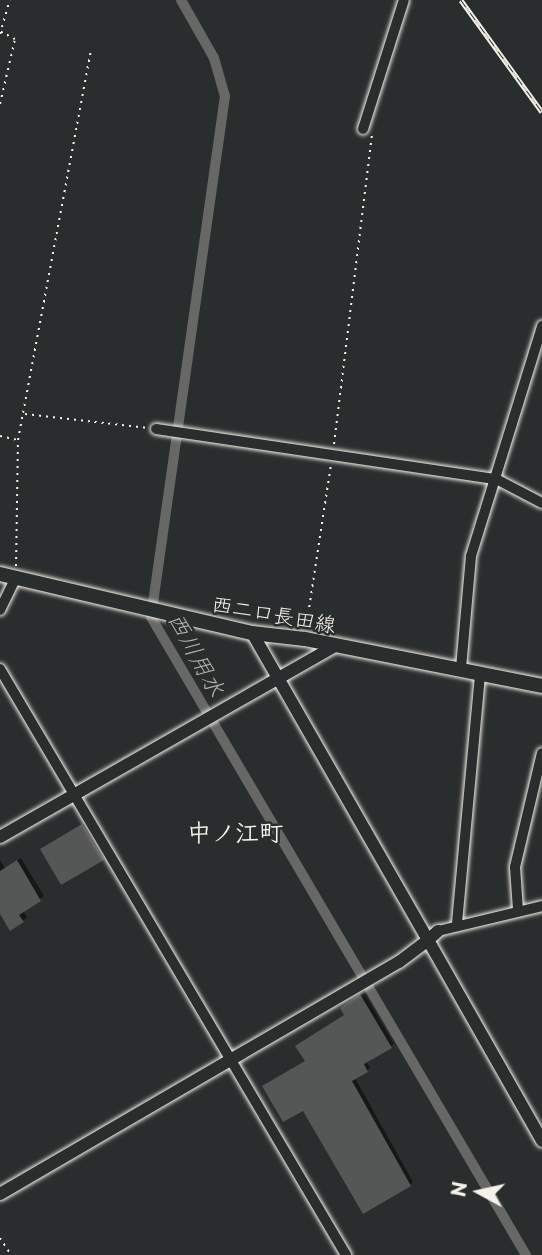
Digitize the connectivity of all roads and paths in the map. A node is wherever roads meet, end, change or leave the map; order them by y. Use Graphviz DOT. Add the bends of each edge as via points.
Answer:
graph roads {
  1 [pos="10,0"];
  2 [pos="404,0"];
  3 [pos="0,33"];
  4 [pos="92,51"];
  5 [pos="0,104"];
  6 [pos="363,129"];
  7 [pos="542,326"];
  8 [pos="24,414"];
  9 [pos="156,429"];
  10 [pos="0,436"];
  11 [pos="18,440"];
  12 [pos="332,457"];
  13 [pos="496,479"];
  14 [pos="542,503"];
  15 [pos="0,574"];
  16 [pos="16,578"];
  17 [pos="0,610"];
  18 [pos="252,633"];
  19 [pos="304,639"];
  20 [pos="335,645"];
  21 [pos="461,668"];
  22 [pos="0,669"];
  23 [pos="480,674"];
  24 [pos="278,679"];
  25 [pos="542,686"];
  26 [pos="542,753"];
  27 [pos="76,791"];
  28 [pos="0,836"];
  29 [pos="542,906"];
  30 [pos="517,909"];
  31 [pos="457,923"];
  32 [pos="433,936"];
  33 [pos="231,1060"];
  34 [pos="542,1141"];
  35 [pos="0,1194"];
  36 [pos="0,1238"];
  37 [pos="11,1255"];
  38 [pos="346,1255"];
  1 -- 3 [label="path"];
  2 -- 6 [label="street"];
  3 -- 5 [label="path" via="15,39"];
  4 -- 8 [label="path"];
  6 -- 12 [label="path" via="372,132 374,147"];
  7 -- 13 [label="street"];
  8 -- 9 [label="path"];
  8 -- 11 [label="path"];
  9 -- 12 [label="street"];
  10 -- 11 [label="path"];
  11 -- 16 [label="path"];
  12 -- 13 [label="street"];
  12 -- 19 [label="path"];
  13 -- 14 [label="street"];
  13 -- 21 [label="street" via="471,555"];
  15 -- 16 [label="main road, 西二口長田線"];
  16 -- 17 [label="street"];
  16 -- 18 [label="main road, 西二口長田線"];
  18 -- 19 [label="main road, 西二口長田線"];
  18 -- 24 [label="street"];
  19 -- 20 [label="main road, 西二口長田線"];
  20 -- 21 [label="main road, 西二口長田線"];
  20 -- 24 [label="street"];
  21 -- 23 [label="main road, 西二口長田線"];
  22 -- 27 [label="street"];
  23 -- 25 [label="main road, 西二口長田線"];
  23 -- 31 [label="street"];
  24 -- 27 [label="street"];
  24 -- 32 [label="street"];
  26 -- 30 [label="street" via="515,867"];
  27 -- 28 [label="street"];
  27 -- 33 [label="street"];
  29 -- 30 [label="street"];
  30 -- 31 [label="street"];
  31 -- 32 [label="street"];
  32 -- 33 [label="street" via="399,962"];
  32 -- 34 [label="street"];
  33 -- 35 [label="street"];
  33 -- 38 [label="street"];
  36 -- 37 [label="path"];
}
